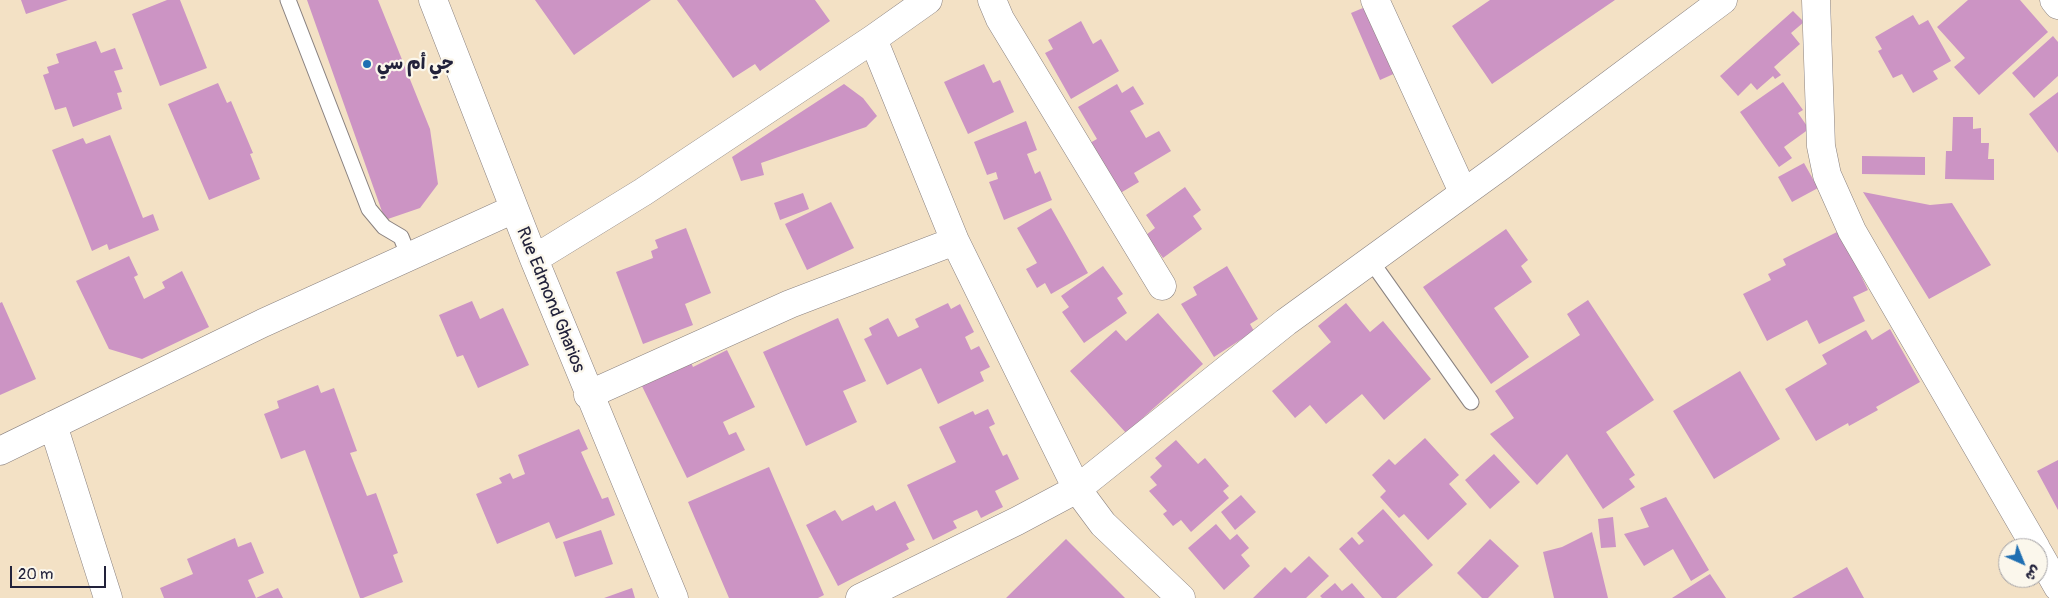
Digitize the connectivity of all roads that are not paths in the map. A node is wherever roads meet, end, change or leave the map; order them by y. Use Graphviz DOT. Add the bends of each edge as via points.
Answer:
graph roads {
  1 [pos="288,0"];
  2 [pos="433,0"];
  3 [pos="928,0"];
  4 [pos="992,0"];
  5 [pos="1375,0"];
  6 [pos="1723,0"];
  7 [pos="1816,0"];
  8 [pos="2054,0"];
  9 [pos="2058,5"];
  10 [pos="873,39"];
  11 [pos="1463,192"];
  12 [pos="514,209"];
  13 [pos="955,241"];
  14 [pos="409,257"];
  15 [pos="534,259"];
  16 [pos="1371,261"];
  17 [pos="1162,286"];
  18 [pos="588,395"];
  19 [pos="1471,402"];
  20 [pos="53,425"];
  21 [pos="0,450"];
  22 [pos="1077,489"];
  23 [pos="2030,538"];
  24 [pos="2048,570"];
  25 [pos="2058,587"];
  26 [pos="108,598"];
  27 [pos="674,598"];
  28 [pos="860,598"];
  29 [pos="1181,598"];
  1 -- 14 [label="lane" via="369,209 384,227 401,237"];
  2 -- 12 [label="street, Rue Edmond Gharios"];
  3 -- 10 [label="street"];
  4 -- 17 [label="street" via="1005,27"];
  5 -- 11 [label="street"];
  6 -- 11 [label="street"];
  7 -- 23 [label="street" via="1821,146 1830,184 1852,230"];
  8 -- 9 [label="street"];
  10 -- 13 [label="street"];
  10 -- 15 [label="street" via="643,192"];
  11 -- 16 [label="street"];
  12 -- 14 [label="street"];
  12 -- 15 [label="street, Rue Edmond Gharios"];
  13 -- 18 [label="street" via="790,304"];
  13 -- 22 [label="street"];
  14 -- 20 [label="street" via="263,323"];
  15 -- 18 [label="street, Rue Edmond Gharios"];
  16 -- 19 [label="lane"];
  16 -- 22 [label="street" via="1286,322"];
  18 -- 27 [label="street, Rue Edmond Gharios"];
  20 -- 21 [label="street"];
  20 -- 26 [label="street"];
  22 -- 28 [label="street"];
  22 -- 29 [label="street" via="1103,524"];
  24 -- 25 [label="street"];
}
